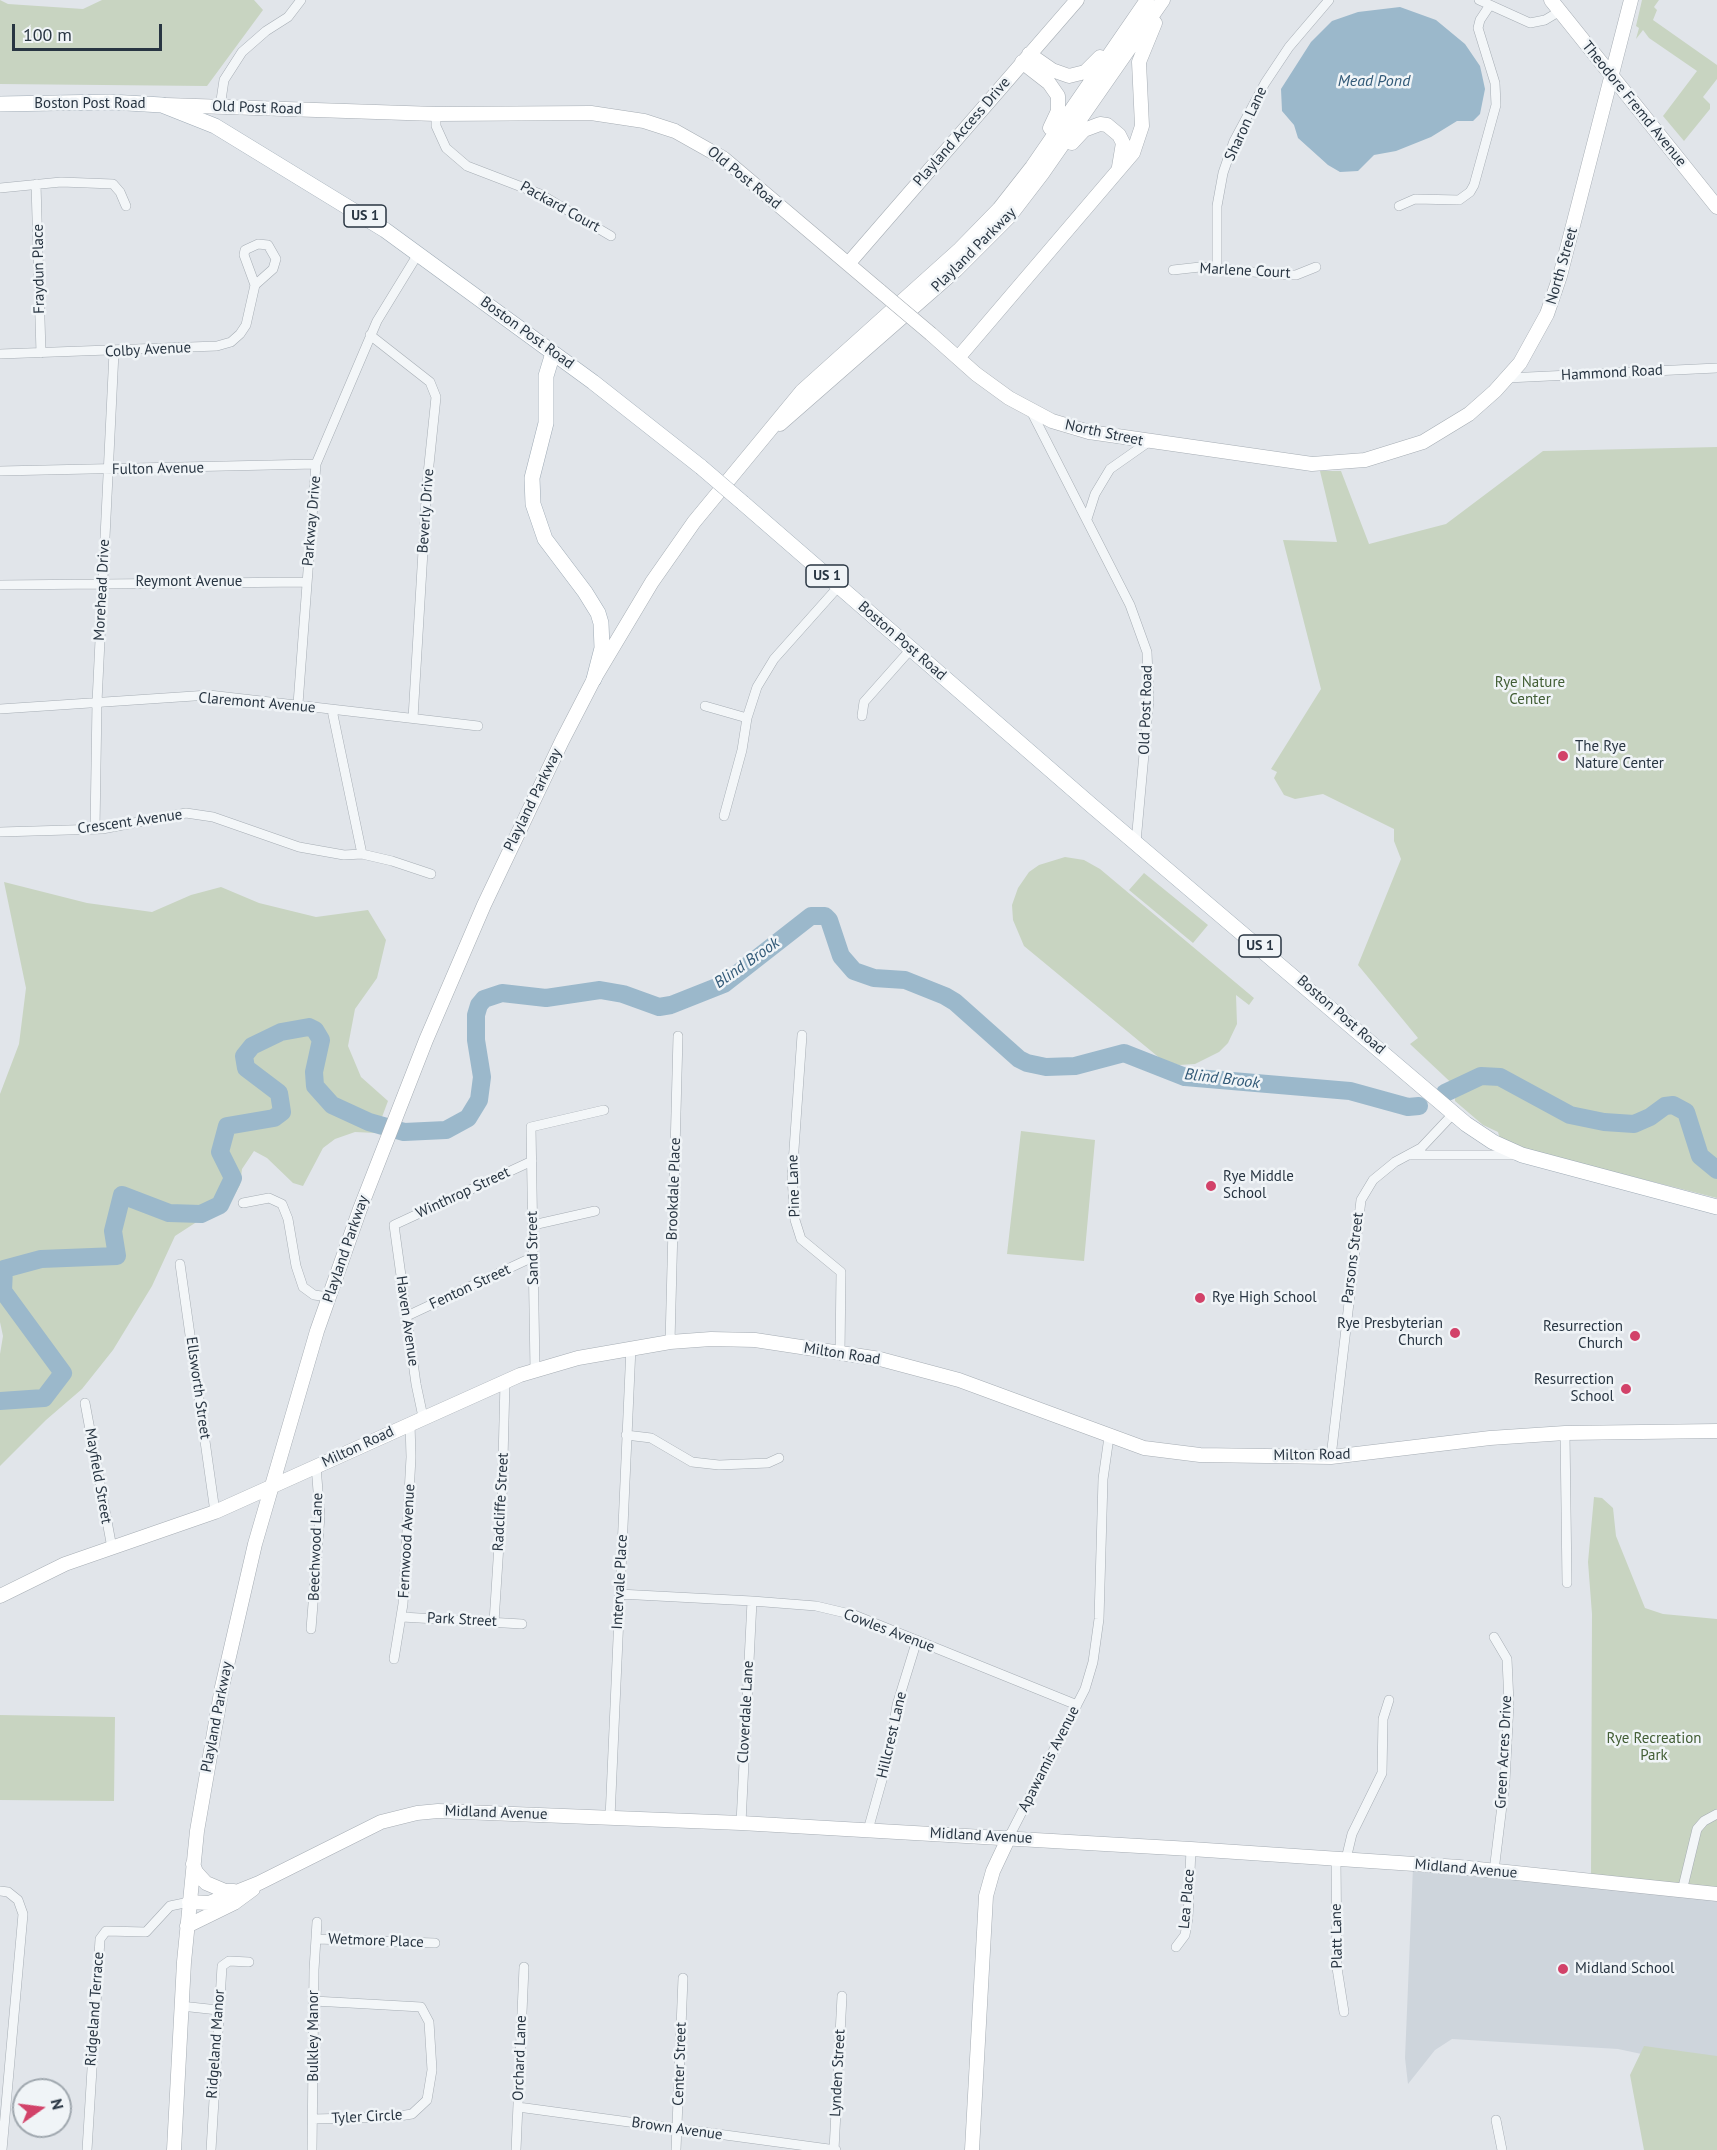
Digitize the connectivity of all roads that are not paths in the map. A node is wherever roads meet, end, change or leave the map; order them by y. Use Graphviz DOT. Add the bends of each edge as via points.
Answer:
graph roads {
  1 [pos="301,0"];
  2 [pos="1077,0"];
  3 [pos="1147,0"];
  4 [pos="1165,0"];
  5 [pos="1329,0"];
  6 [pos="1479,0"];
  7 [pos="1631,0"];
  8 [pos="1490,5"];
  9 [pos="1556,5"];
  10 [pos="1026,58"];
  11 [pos="1611,75"];
  12 [pos="0,104"];
  13 [pos="162,105"];
  14 [pos="220,107"];
  15 [pos="436,114"];
  16 [pos="1117,172"];
  17 [pos="36,184"];
  18 [pos="0,188"];
  19 [pos="1031,189"];
  20 [pos="1010,196"];
  21 [pos="126,206"];
  22 [pos="1399,206"];
  23 [pos="1717,207"];
  24 [pos="611,236"];
  25 [pos="418,254"];
  26 [pos="848,264"];
  27 [pos="1316,267"];
  28 [pos="1217,268"];
  29 [pos="1173,270"];
  30 [pos="255,285"];
  31 [pos="370,335"];
  32 [pos="114,352"];
  33 [pos="40,353"];
  34 [pos="553,353"];
  35 [pos="0,354"];
  36 [pos="958,358"];
  37 [pos="1717,368"];
  38 [pos="1507,378"];
  39 [pos="1030,411"];
  40 [pos="767,434"];
  41 [pos="1147,442"];
  42 [pos="316,464"];
  43 [pos="108,470"];
  44 [pos="0,471"];
  45 [pos="1087,519"];
  46 [pos="102,582"];
  47 [pos="307,582"];
  48 [pos="0,585"];
  49 [pos="839,586"];
  50 [pos="911,649"];
  51 [pos="594,680"];
  52 [pos="97,702"];
  53 [pos="298,704"];
  54 [pos="705,706"];
  55 [pos="0,709"];
  56 [pos="332,711"];
  57 [pos="862,716"];
  58 [pos="413,718"];
  59 [pos="747,718"];
  60 [pos="478,726"];
  61 [pos="724,816"];
  62 [pos="95,829"];
  63 [pos="0,832"];
  64 [pos="1136,842"];
  65 [pos="362,854"];
  66 [pos="431,874"];
  67 [pos="802,1035"];
  68 [pos="678,1036"];
  69 [pos="604,1110"];
  70 [pos="1453,1114"];
  71 [pos="1411,1155"];
  72 [pos="1522,1155"];
  73 [pos="532,1161"];
  74 [pos="243,1203"];
  75 [pos="1717,1207"];
  76 [pos="595,1211"];
  77 [pos="394,1225"];
  78 [pos="533,1225"];
  79 [pos="533,1257"];
  80 [pos="180,1264"];
  81 [pos="329,1297"];
  82 [pos="407,1316"];
  83 [pos="670,1342"];
  84 [pos="631,1347"];
  85 [pos="840,1353"];
  86 [pos="535,1370"];
  87 [pos="505,1382"];
  88 [pos="85,1403"];
  89 [pos="423,1417"];
  90 [pos="410,1423"];
  91 [pos="1717,1431"];
  92 [pos="1565,1433"];
  93 [pos="626,1435"];
  94 [pos="1109,1437"];
  95 [pos="1331,1457"];
  96 [pos="779,1458"];
  97 [pos="316,1466"];
  98 [pos="270,1487"];
  99 [pos="215,1512"];
  100 [pos="112,1548"];
  101 [pos="1567,1583"];
  102 [pos="619,1594"];
  103 [pos="0,1596"];
  104 [pos="752,1600"];
  105 [pos="402,1617"];
  106 [pos="494,1622"];
  107 [pos="522,1624"];
  108 [pos="311,1629"];
  109 [pos="1494,1637"];
  110 [pos="917,1640"];
  111 [pos="394,1659"];
  112 [pos="1389,1700"];
  113 [pos="1077,1705"];
  114 [pos="1717,1814"];
  115 [pos="610,1818"];
  116 [pos="741,1824"];
  117 [pos="868,1830"];
  118 [pos="1009,1838"];
  119 [pos="1191,1849"];
  120 [pos="1341,1859"];
  121 [pos="193,1864"];
  122 [pos="1494,1871"];
  123 [pos="259,1883"];
  124 [pos="0,1891"];
  125 [pos="234,1891"];
  126 [pos="1682,1891"];
  127 [pos="1717,1894"];
  128 [pos="189,1902"];
  129 [pos="317,1922"];
  130 [pos="187,1926"];
  131 [pos="317,1939"];
  132 [pos="435,1943"];
  133 [pos="1176,1947"];
  134 [pos="249,1962"];
  135 [pos="524,1967"];
  136 [pos="683,1978"];
  137 [pos="842,1996"];
  138 [pos="314,2001"];
  139 [pos="181,2006"];
  140 [pos="218,2010"];
  141 [pos="1344,2012"];
  142 [pos="518,2107"];
  143 [pos="313,2119"];
  144 [pos="1496,2120"];
  145 [pos="678,2129"];
  146 [pos="2,2150"];
  147 [pos="87,2150"];
  148 [pos="174,2150"];
  149 [pos="211,2150"];
  150 [pos="312,2150"];
  151 [pos="516,2150"];
  152 [pos="676,2150"];
  153 [pos="835,2150"];
  154 [pos="972,2150"];
  155 [pos="1502,2150"];
  1 -- 14 [label="street" via="288,17 242,52 224,80"];
  2 -- 10 [label="street, Playland Access Drive"];
  3 -- 10 [label="street" via="1093,65 1077,76 1061,74"];
  3 -- 20 [label="street, Playland Parkway"];
  4 -- 16 [label="street" via="1139,62 1141,135 1133,153"];
  4 -- 19 [label="street, Playland Parkway"];
  5 -- 28 [label="street, Sharon Lane" via="1289,47 1234,141 1217,206"];
  6 -- 8 [label="street"];
  7 -- 11 [label="street, North Street"];
  8 -- 9 [label="street" via="1530,23 1545,20"];
  8 -- 22 [label="street" via="1478,28 1495,83 1496,105 1474,185 1459,200 1416,199"];
  9 -- 11 [label="street, Theodore Fremd Avenue"];
  10 -- 20 [label="street" via="1054,89 1059,103 1055,119"];
  10 -- 26 [label="street, Playland Access Drive"];
  11 -- 23 [label="street, Theodore Fremd Avenue"];
  11 -- 38 [label="street, North Street" via="1555,296 1530,347"];
  12 -- 13 [label="main road, Boston Post Road / US 1"];
  13 -- 14 [label="street, Old Post Road"];
  13 -- 25 [label="main road, Boston Post Road / US 1" via="234,136"];
  14 -- 15 [label="street, Old Post Road"];
  15 -- 24 [label="street, Packard Court" via="440,138 455,158 540,194"];
  15 -- 26 [label="street, Old Post Road" via="591,113 627,117 667,128 723,158"];
  16 -- 19 [label="street" via="1123,143 1114,129 1100,123 1084,130"];
  16 -- 36 [label="street"];
  17 -- 18 [label="street"];
  17 -- 21 [label="street" via="113,184"];
  17 -- 33 [label="street, Fraydun Place"];
  19 -- 40 [label="street, Playland Parkway" via="956,270"];
  20 -- 40 [label="street, Playland Parkway" via="960,249 802,391"];
  25 -- 31 [label="street, Parkway Drive"];
  25 -- 34 [label="main road, Boston Post Road / US 1"];
  26 -- 36 [label="street, Old Post Road, bridge"];
  27 -- 28 [label="street, Marlene Court" via="1296,275"];
  28 -- 29 [label="street, Marlene Court"];
  30 -- 32 [label="street, Colby Avenue" via="246,324 231,342"];
  31 -- 42 [label="street, Parkway Drive"];
  31 -- 58 [label="street, Beverly Drive" via="430,381 436,397"];
  32 -- 33 [label="street, Colby Avenue"];
  32 -- 43 [label="street, Morehead Drive"];
  33 -- 35 [label="street, Colby Avenue"];
  34 -- 49 [label="main road, Boston Post Road / US 1, bridge" via="701,467"];
  34 -- 51 [label="main road" via="546,376 546,423 532,478 533,504 550,548 598,613 602,648"];
  36 -- 39 [label="street, Old Post Road"];
  37 -- 38 [label="street, Hammond Road"];
  38 -- 41 [label="street, North Street" via="1469,414 1438,435 1365,460 1312,464"];
  39 -- 41 [label="street, North Street" via="1071,428"];
  39 -- 45 [label="street, Old Post Road"];
  40 -- 51 [label="street, Playland Parkway" via="673,551"];
  41 -- 45 [label="street" via="1110,469 1095,494"];
  42 -- 43 [label="street, Fulton Avenue"];
  42 -- 47 [label="street, Parkway Drive"];
  43 -- 44 [label="street, Fulton Avenue"];
  43 -- 46 [label="street, Morehead Drive"];
  45 -- 64 [label="street, Old Post Road" via="1130,605 1147,651 1149,699"];
  46 -- 47 [label="street, Reymont Avenue"];
  46 -- 48 [label="street, Reymont Avenue"];
  46 -- 52 [label="street, Morehead Drive"];
  47 -- 53 [label="street, Parkway Drive"];
  49 -- 50 [label="main road, Boston Post Road / US 1"];
  49 -- 59 [label="street" via="774,659 757,687"];
  50 -- 57 [label="street" via="864,702"];
  50 -- 64 [label="main road, Boston Post Road / US 1"];
  51 -- 81 [label="street, Playland Parkway" via="484,905 401,1101"];
  52 -- 53 [label="street, Claremont Avenue" via="209,695"];
  52 -- 55 [label="street, Claremont Avenue"];
  52 -- 62 [label="street, Morehead Drive"];
  53 -- 56 [label="street, Claremont Avenue"];
  54 -- 59 [label="street"];
  56 -- 58 [label="street, Claremont Avenue"];
  56 -- 65 [label="street"];
  58 -- 60 [label="street, Claremont Avenue"];
  59 -- 61 [label="street"];
  62 -- 63 [label="street, Crescent Avenue"];
  62 -- 65 [label="street, Crescent Avenue" via="186,813 213,817 299,847"];
  64 -- 70 [label="main road, Boston Post Road / US 1"];
  65 -- 66 [label="street, Crescent Avenue"];
  67 -- 85 [label="street, Pine Lane" via="792,1178 795,1220 801,1239 841,1272"];
  68 -- 83 [label="street, Brookdale Place"];
  69 -- 73 [label="street, Sand Street" via="531,1127"];
  70 -- 71 [label="street, Parsons Street" via="1431,1140"];
  70 -- 72 [label="main road, Boston Post Road / US 1" via="1493,1142"];
  71 -- 72 [label="street, Parsons Street"];
  71 -- 95 [label="street, Parsons Street" via="1372,1180 1358,1211"];
  72 -- 75 [label="main road, Boston Post Road / US 1"];
  73 -- 77 [label="street, Winthrop Street"];
  73 -- 78 [label="street, Sand Street"];
  74 -- 81 [label="street" via="269,1198 282,1204 303,1287 314,1295"];
  76 -- 78 [label="street"];
  77 -- 82 [label="street, Haven Avenue"];
  78 -- 79 [label="street, Sand Street"];
  79 -- 82 [label="street, Fenton Street"];
  79 -- 86 [label="street, Sand Street"];
  80 -- 99 [label="street, Ellsworth Street"];
  81 -- 98 [label="street, Playland Parkway"];
  82 -- 89 [label="street, Haven Avenue"];
  83 -- 84 [label="street, Milton Road"];
  83 -- 85 [label="street, Milton Road" via="755,1340"];
  84 -- 86 [label="street, Milton Road"];
  84 -- 93 [label="street, Intervale Place"];
  85 -- 94 [label="street, Milton Road" via="959,1380"];
  86 -- 87 [label="street, Milton Road"];
  87 -- 89 [label="street, Milton Road"];
  87 -- 106 [label="street, Radcliffe Street"];
  88 -- 100 [label="street, Mayfield Street"];
  89 -- 90 [label="street, Milton Road"];
  90 -- 97 [label="street, Milton Road"];
  90 -- 105 [label="street, Fernwood Avenue"];
  91 -- 92 [label="street, Milton Road"];
  92 -- 95 [label="street, Milton Road"];
  92 -- 101 [label="street"];
  93 -- 96 [label="street" via="651,1438 692,1462 768,1463"];
  93 -- 102 [label="street, Intervale Place"];
  94 -- 95 [label="street, Milton Road" via="1144,1448 1200,1455"];
  94 -- 113 [label="street, Apawamis Avenue" via="1102,1489 1096,1644"];
  97 -- 98 [label="street, Milton Road"];
  97 -- 108 [label="street, Beechwood Lane" via="320,1516"];
  98 -- 99 [label="street, Milton Road"];
  98 -- 121 [label="street, Playland Parkway" via="226,1669"];
  99 -- 100 [label="street, Milton Road"];
  100 -- 103 [label="street, Milton Road" via="65,1564"];
  102 -- 104 [label="street, Cowles Avenue"];
  102 -- 115 [label="street, Intervale Place"];
  104 -- 110 [label="street, Cowles Avenue" via="816,1606 854,1615"];
  104 -- 116 [label="street, Cloverdale Lane"];
  105 -- 106 [label="street, Park Street"];
  105 -- 111 [label="street, Fernwood Avenue"];
  106 -- 107 [label="street, Park Street"];
  109 -- 122 [label="street, Green Acres Drive" via="1507,1659 1509,1703"];
  110 -- 113 [label="street, Cowles Avenue"];
  110 -- 117 [label="street, Hillcrest Lane" via="897,1705 889,1755"];
  112 -- 120 [label="street" via="1383,1719 1382,1773"];
  113 -- 118 [label="street, Apawamis Avenue"];
  114 -- 126 [label="street" via="1697,1829"];
  115 -- 116 [label="street, Midland Avenue"];
  115 -- 123 [label="street, Midland Avenue" via="459,1811 417,1813 363,1829"];
  116 -- 117 [label="street, Midland Avenue"];
  117 -- 118 [label="street, Midland Avenue"];
  118 -- 119 [label="street, Midland Avenue"];
  118 -- 154 [label="street, Apawamis Avenue" via="986,1896"];
  119 -- 120 [label="street, Midland Avenue"];
  119 -- 133 [label="street, Lea Place" via="1188,1918 1185,1935"];
  120 -- 122 [label="street, Midland Avenue"];
  120 -- 141 [label="street, Platt Lane" via="1337,1968"];
  121 -- 125 [label="street" via="206,1884"];
  121 -- 128 [label="street, Playland Parkway"];
  122 -- 126 [label="street, Midland Avenue"];
  123 -- 125 [label="street, Midland Avenue"];
  123 -- 130 [label="street, Midland Avenue" via="234,1903"];
  124 -- 146 [label="street" via="18,1900 22,1914"];
  125 -- 128 [label="street, Midland Avenue" via="209,1903"];
  126 -- 127 [label="street, Midland Avenue"];
  128 -- 130 [label="street, Playland Parkway"];
  128 -- 147 [label="street, Ridgeland Terrace" via="170,1906 146,1932 106,1931 100,1939"];
  129 -- 131 [label="street, Bulkley Manor"];
  130 -- 139 [label="street, Playland Parkway"];
  131 -- 132 [label="street, Wetmore Place"];
  131 -- 138 [label="street, Bulkley Manor"];
  134 -- 140 [label="street, Ridgeland Manor" via="229,1961 222,1966"];
  135 -- 142 [label="street, Orchard Lane"];
  136 -- 145 [label="street, Center Street"];
  137 -- 153 [label="street, Lynden Street"];
  138 -- 143 [label="street, Bulkley Manor"];
  138 -- 143 [label="street, Tyler Circle" via="421,2007 429,2022 432,2070 427,2100 412,2114"];
  139 -- 140 [label="street"];
  139 -- 148 [label="street, Playland Parkway"];
  140 -- 149 [label="street, Ridgeland Manor"];
  142 -- 145 [label="street, Brown Avenue"];
  142 -- 151 [label="street, Orchard Lane"];
  143 -- 150 [label="street, Bulkley Manor"];
  144 -- 155 [label="street"];
  145 -- 152 [label="street, Center Street"];
  145 -- 153 [label="street, Brown Avenue"];
}
